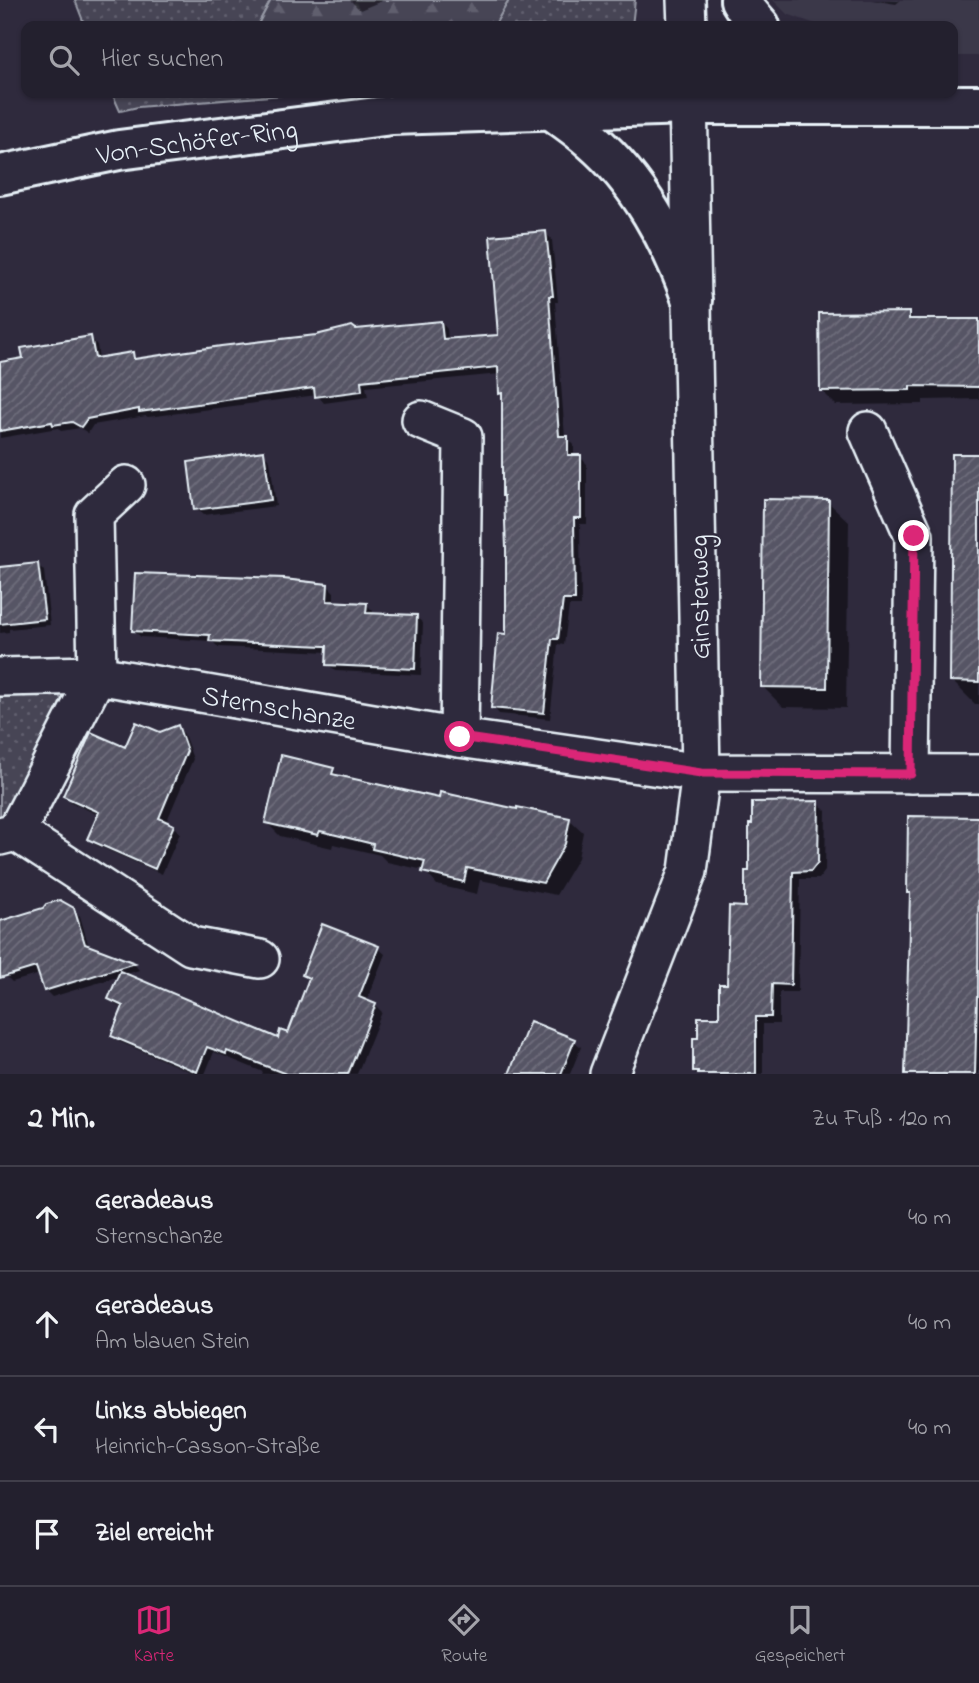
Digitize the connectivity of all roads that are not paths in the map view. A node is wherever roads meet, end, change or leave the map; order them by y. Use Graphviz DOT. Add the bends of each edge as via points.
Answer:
graph roads {
  1 [pos="686,0"];
  2 [pos="740,0"];
  3 [pos="687,21"];
  4 [pos="756,21"];
  5 [pos="688,99"];
  6 [pos="845,99"];
  7 [pos="979,104"];
  8 [pos="552,110"];
  9 [pos="0,176"];
  10 [pos="692,300"];
  11 [pos="421,420"];
  12 [pos="868,431"];
  13 [pos="126,485"];
  14 [pos="97,675"];
  15 [pos="0,677"];
  16 [pos="460,737"];
  17 [pos="701,773"];
  18 [pos="911,774"];
  19 [pos="979,774"];
  20 [pos="8,834"];
  21 [pos="260,959"];
  22 [pos="609,1074"];
  1 -- 3 [label="street"];
  2 -- 4 [label="main road"];
  5 -- 6 [label="main road, Von-Schöfer-Ring"];
  5 -- 8 [label="main road, Von-Schöfer-Ring"];
  5 -- 10 [label="street, Ginsterweg"];
  6 -- 7 [label="main road, Von-Schöfer-Ring"];
  8 -- 9 [label="main road, Von-Schöfer-Ring" via="373,118 120,150"];
  8 -- 10 [label="main road" via="592,140 624,174 647,206"];
  10 -- 17 [label="street, Ginsterweg"];
  11 -- 16 [label="street" via="463,437"];
  12 -- 18 [label="street" via="914,536"];
  13 -- 14 [label="street" via="94,515"];
  14 -- 15 [label="street, Sternschanze"];
  14 -- 16 [label="street, Sternschanze"];
  14 -- 20 [label="street"];
  16 -- 17 [label="street, Sternschanze"];
  17 -- 18 [label="street, Sternschanze"];
  17 -- 22 [label="street, Ginsterweg" via="688,871"];
  18 -- 19 [label="street, Sternschanze"];
  20 -- 21 [label="street" via="191,946"];
}
